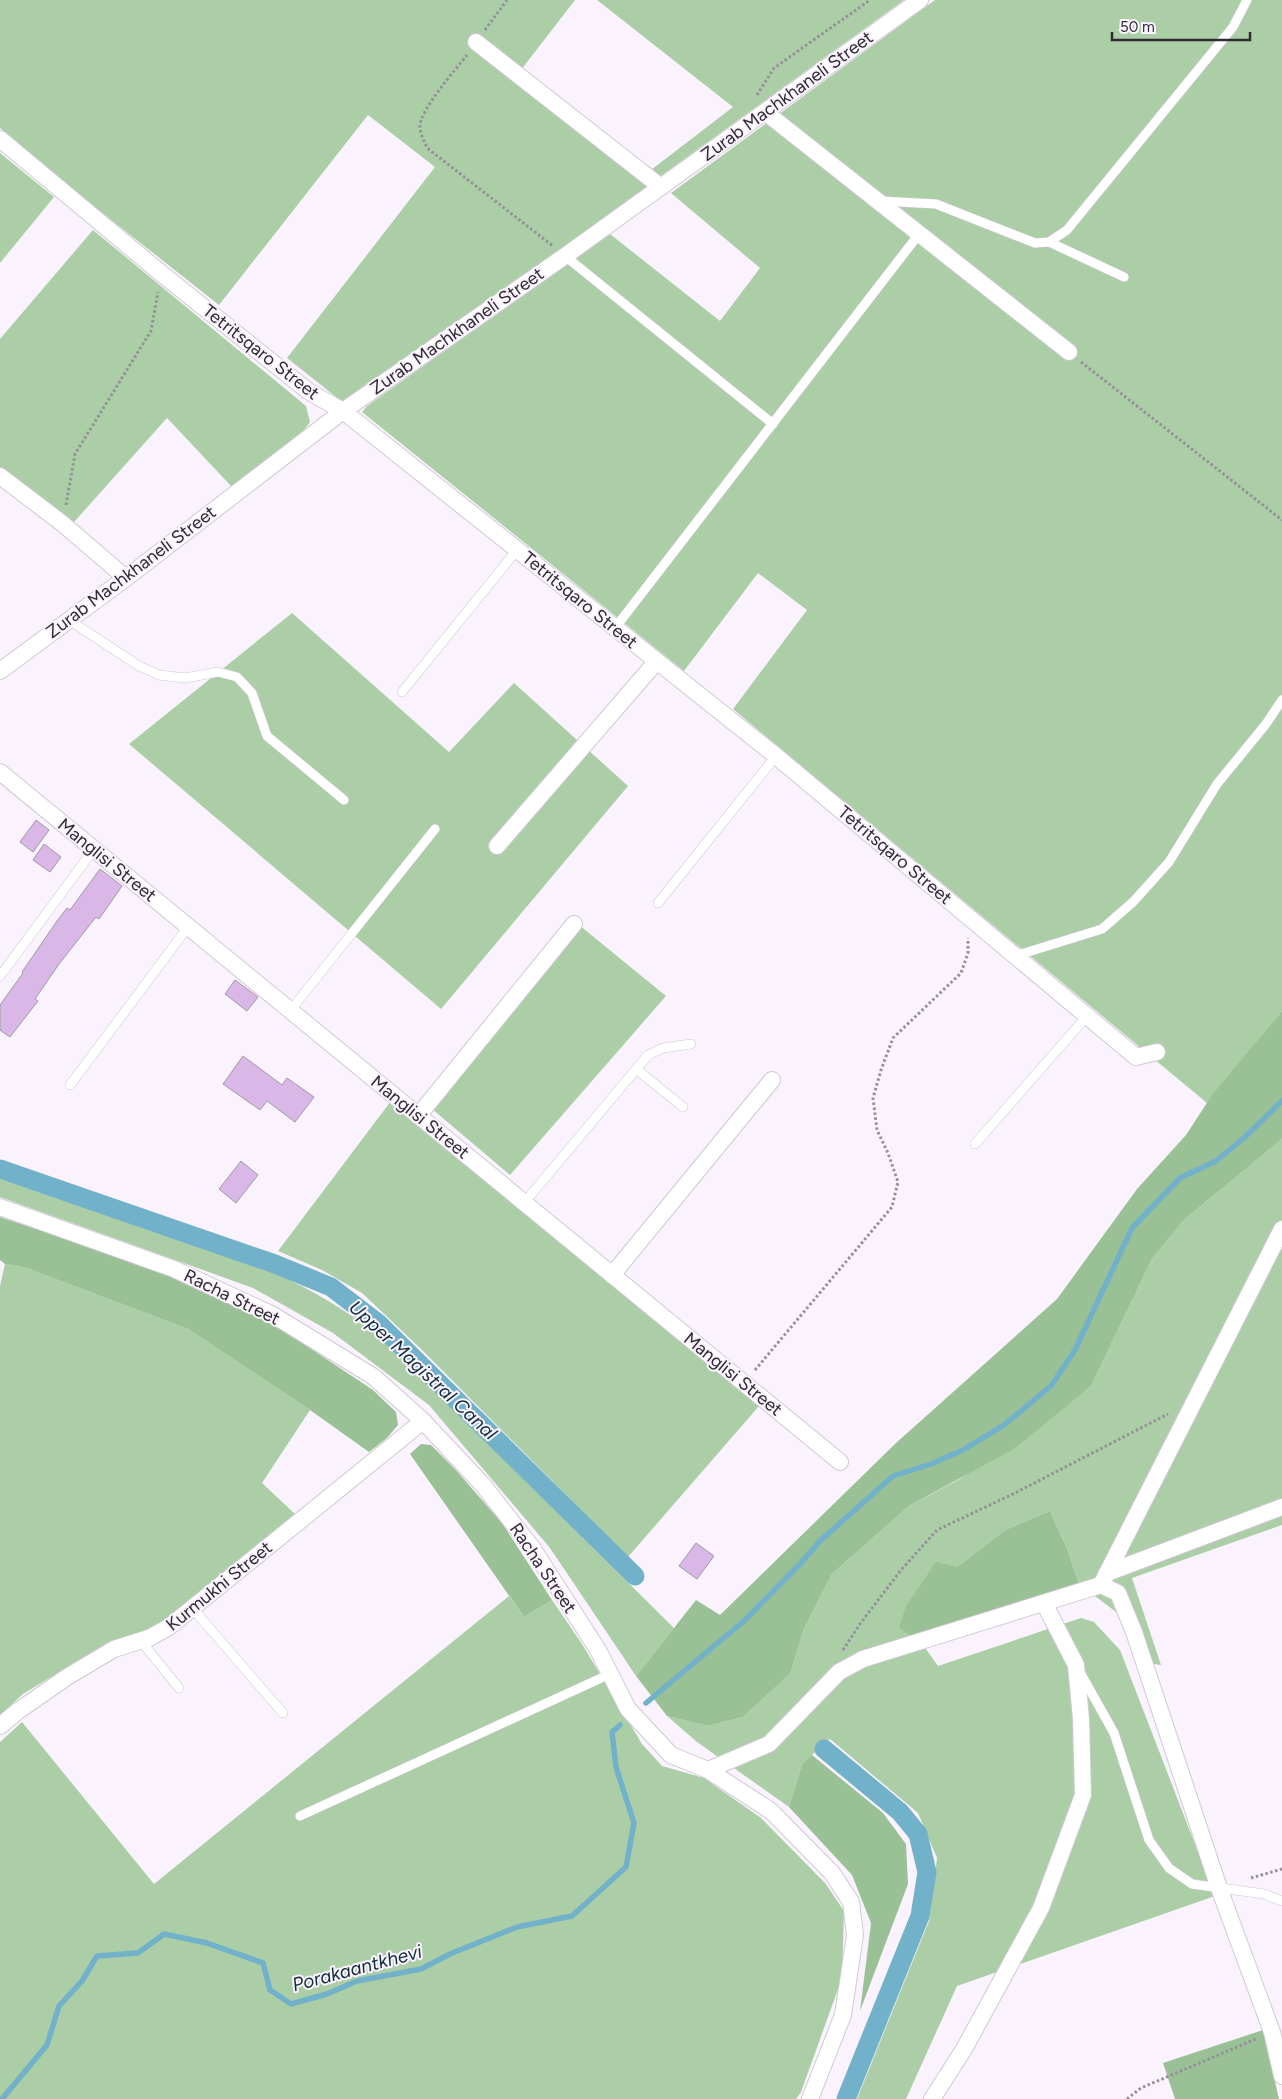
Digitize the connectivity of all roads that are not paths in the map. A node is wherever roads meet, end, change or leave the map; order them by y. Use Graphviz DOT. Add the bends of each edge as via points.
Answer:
graph roads {
  1 [pos="920,0"];
  2 [pos="1247,0"];
  3 [pos="476,42"];
  4 [pos="765,112"];
  5 [pos="0,139"];
  6 [pos="661,187"];
  7 [pos="879,201"];
  8 [pos="919,234"];
  9 [pos="1049,242"];
  10 [pos="565,256"];
  11 [pos="1124,277"];
  12 [pos="1069,352"];
  13 [pos="342,411"];
  14 [pos="773,424"];
  15 [pos="0,476"];
  16 [pos="517,550"];
  17 [pos="126,578"];
  18 [pos="69,620"];
  19 [pos="615,628"];
  20 [pos="657,661"];
  21 [pos="0,671"];
  22 [pos="402,692"];
  23 [pos="1282,700"];
  24 [pos="776,756"];
  25 [pos="0,772"];
  26 [pos="344,800"];
  27 [pos="434,829"];
  28 [pos="497,846"];
  29 [pos="94,849"];
  30 [pos="658,903"];
  31 [pos="574,924"];
  32 [pos="188,927"];
  33 [pos="1015,956"];
  34 [pos="0,976"];
  35 [pos="290,1011"];
  36 [pos="1087,1016"];
  37 [pos="691,1044"];
  38 [pos="1157,1052"];
  39 [pos="636,1069"];
  40 [pos="772,1080"];
  41 [pos="70,1085"];
  42 [pos="683,1107"];
  43 [pos="418,1116"];
  44 [pos="975,1144"];
  45 [pos="524,1203"];
  46 [pos="0,1207"];
  47 [pos="1282,1230"];
  48 [pos="612,1275"];
  49 [pos="423,1421"];
  50 [pos="840,1462"];
  51 [pos="1282,1508"];
  52 [pos="1104,1579"];
  53 [pos="1044,1603"];
  54 [pos="192,1608"];
  55 [pos="140,1640"];
  56 [pos="1076,1665"];
  57 [pos="610,1674"];
  58 [pos="179,1688"];
  59 [pos="283,1713"];
  60 [pos="0,1726"];
  61 [pos="708,1770"];
  62 [pos="300,1816"];
  63 [pos="1219,1888"];
  64 [pos="1282,1901"];
  65 [pos="1282,2076"];
  66 [pos="810,2099"];
  67 [pos="932,2099"];
  1 -- 4 [label="street, Zurab Machkhaneli Street"];
  2 -- 9 [label="lane" via="1233,27 1092,200 1067,230"];
  3 -- 6 [label="street"];
  4 -- 6 [label="street, Zurab Machkhaneli Street"];
  4 -- 7 [label="street"];
  5 -- 13 [label="street, Tetritsqaro Street" via="308,391"];
  6 -- 10 [label="street, Zurab Machkhaneli Street"];
  7 -- 8 [label="street"];
  7 -- 9 [label="lane" via="936,204 1035,243"];
  8 -- 12 [label="street"];
  8 -- 14 [label="lane"];
  9 -- 11 [label="lane"];
  10 -- 13 [label="street, Zurab Machkhaneli Street"];
  10 -- 14 [label="lane"];
  13 -- 16 [label="street, Tetritsqaro Street"];
  13 -- 17 [label="street, Zurab Machkhaneli Street"];
  14 -- 19 [label="lane"];
  15 -- 17 [label="street"];
  16 -- 19 [label="street, Tetritsqaro Street"];
  16 -- 22 [label="lane"];
  17 -- 18 [label="street, Zurab Machkhaneli Street"];
  18 -- 21 [label="street, Zurab Machkhaneli Street"];
  18 -- 26 [label="lane" via="139,666 159,675 185,678 218,672 237,677 252,693 268,736"];
  19 -- 20 [label="street, Tetritsqaro Street"];
  20 -- 24 [label="street, Tetritsqaro Street"];
  20 -- 28 [label="street"];
  23 -- 33 [label="lane" via="1217,784 1169,862 1133,902 1102,929"];
  24 -- 30 [label="lane"];
  24 -- 33 [label="street, Tetritsqaro Street"];
  25 -- 29 [label="street, Manglisi Street"];
  27 -- 35 [label="lane"];
  29 -- 32 [label="street, Manglisi Street"];
  29 -- 34 [label="lane"];
  31 -- 43 [label="street"];
  32 -- 35 [label="street, Manglisi Street"];
  32 -- 41 [label="lane"];
  33 -- 36 [label="street, Tetritsqaro Street"];
  35 -- 43 [label="street, Manglisi Street"];
  36 -- 38 [label="street, Tetritsqaro Street" via="1136,1057"];
  36 -- 44 [label="lane"];
  37 -- 39 [label="lane" via="663,1048 648,1055"];
  39 -- 42 [label="lane"];
  39 -- 45 [label="lane"];
  40 -- 48 [label="street"];
  43 -- 45 [label="street, Manglisi Street"];
  45 -- 48 [label="street, Manglisi Street"];
  46 -- 49 [label="street, Racha Street" via="174,1269 273,1315 374,1377"];
  47 -- 52 [label="street"];
  48 -- 50 [label="street, Manglisi Street"];
  49 -- 54 [label="street, Kurmukhi Street"];
  49 -- 57 [label="street, Racha Street" via="483,1486 533,1549"];
  51 -- 52 [label="street"];
  52 -- 53 [label="street"];
  52 -- 63 [label="street" via="1118,1593 1137,1641"];
  53 -- 56 [label="street"];
  53 -- 61 [label="street" via="863,1659 840,1672 769,1744"];
  54 -- 55 [label="street, Kurmukhi Street" via="170,1628"];
  54 -- 59 [label="lane"];
  55 -- 58 [label="lane"];
  55 -- 60 [label="street, Kurmukhi Street" via="114,1649 67,1677"];
  56 -- 63 [label="lane" via="1114,1734 1149,1840 1169,1868 1192,1884"];
  56 -- 67 [label="street" via="1083,1795 1041,1908 964,2049"];
  57 -- 61 [label="street, Racha Street" via="628,1709 672,1755"];
  57 -- 62 [label="lane"];
  61 -- 66 [label="street, Racha Street" via="771,1811 832,1873 851,1902 856,1935 843,2015"];
  63 -- 64 [label="lane" via="1264,1894"];
  63 -- 65 [label="street" via="1272,2032"];
}
